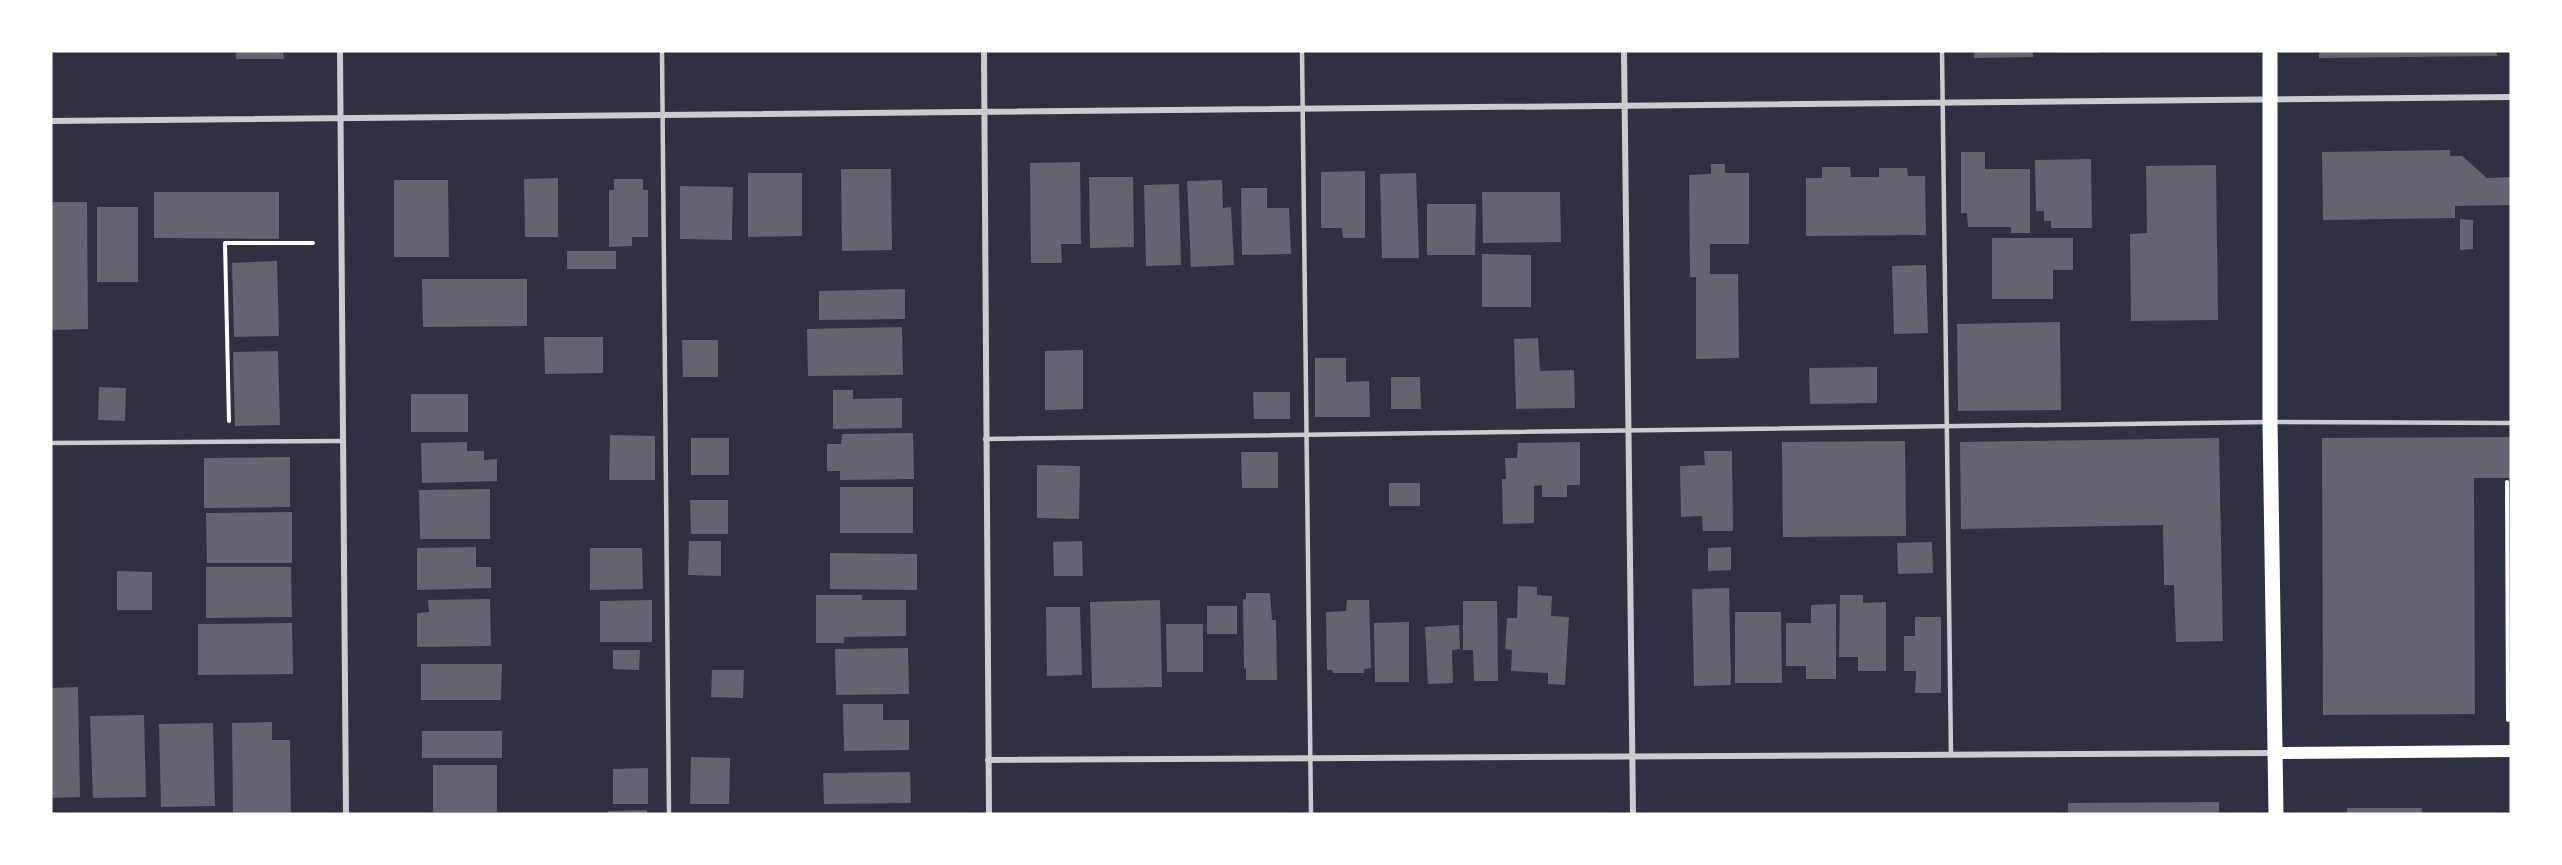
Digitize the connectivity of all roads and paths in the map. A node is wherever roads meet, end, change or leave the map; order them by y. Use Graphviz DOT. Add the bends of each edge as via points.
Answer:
graph roads {
  1 [pos="340,51"];
  2 [pos="662,51"];
  3 [pos="984,51"];
  4 [pos="1302,51"];
  5 [pos="1624,51"];
  6 [pos="1942,51"];
  7 [pos="2270,51"];
  8 [pos="2511,97"];
  9 [pos="2270,100"];
  10 [pos="1943,103"];
  11 [pos="1624,106"];
  12 [pos="1303,109"];
  13 [pos="985,112"];
  14 [pos="662,116"];
  15 [pos="340,118"];
  16 [pos="51,121"];
  17 [pos="313,243"];
  18 [pos="2270,422"];
  19 [pos="2511,423"];
  20 [pos="1946,426"];
  21 [pos="1626,431"];
  22 [pos="1307,435"];
  23 [pos="985,440"];
  24 [pos="343,441"];
  25 [pos="229,442"];
  26 [pos="51,443"];
  27 [pos="2507,482"];
  28 [pos="2508,720"];
  29 [pos="2511,751"];
  30 [pos="2275,753"];
  31 [pos="1951,755"];
  32 [pos="1633,757"];
  33 [pos="1311,759"];
  34 [pos="988,760"];
  35 [pos="346,814"];
  36 [pos="669,814"];
  37 [pos="989,814"];
  38 [pos="1311,814"];
  39 [pos="1633,814"];
  40 [pos="2276,814"];
  1 -- 15 [label="street"];
  2 -- 14 [label="lane"];
  3 -- 13 [label="street"];
  4 -- 12 [label="lane"];
  5 -- 11 [label="street"];
  6 -- 10 [label="lane"];
  7 -- 9 [label="main road"];
  8 -- 9 [label="street"];
  9 -- 10 [label="street"];
  9 -- 18 [label="main road"];
  10 -- 11 [label="street"];
  10 -- 20 [label="lane"];
  11 -- 12 [label="street"];
  11 -- 21 [label="street"];
  12 -- 13 [label="street"];
  12 -- 22 [label="lane"];
  13 -- 14 [label="street"];
  13 -- 23 [label="street"];
  14 -- 15 [label="street"];
  14 -- 36 [label="lane"];
  15 -- 16 [label="street"];
  15 -- 24 [label="street"];
  17 -- 25 [label="path" via="225,243"];
  18 -- 19 [label="lane"];
  18 -- 20 [label="lane"];
  18 -- 30 [label="main road"];
  20 -- 21 [label="lane"];
  20 -- 31 [label="lane"];
  21 -- 22 [label="lane"];
  21 -- 32 [label="street"];
  22 -- 23 [label="lane"];
  22 -- 33 [label="lane"];
  23 -- 34 [label="street"];
  24 -- 25 [label="lane"];
  24 -- 35 [label="street"];
  25 -- 26 [label="lane"];
  27 -- 28 [label="path"];
  29 -- 30 [label="main road"];
  30 -- 31 [label="street"];
  30 -- 40 [label="main road"];
  31 -- 32 [label="street"];
  32 -- 33 [label="street"];
  32 -- 39 [label="street"];
  33 -- 34 [label="street"];
  33 -- 38 [label="lane"];
  34 -- 37 [label="street"];
}
